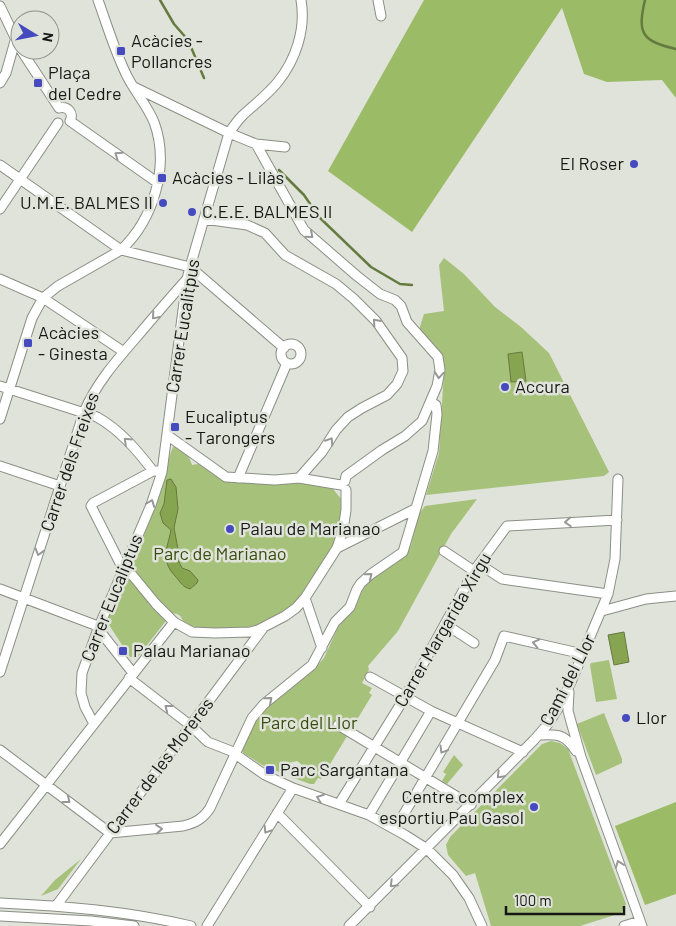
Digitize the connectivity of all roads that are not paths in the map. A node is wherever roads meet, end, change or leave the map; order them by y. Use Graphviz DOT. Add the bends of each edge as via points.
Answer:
graph roads {
  1 [pos="98,0"];
  2 [pos="301,0"];
  3 [pos="378,0"];
  4 [pos="0,6"];
  5 [pos="381,16"];
  6 [pos="10,27"];
  7 [pos="12,60"];
  8 [pos="28,60"];
  9 [pos="0,83"];
  10 [pos="134,87"];
  11 [pos="59,108"];
  12 [pos="70,121"];
  13 [pos="58,123"];
  14 [pos="229,133"];
  15 [pos="256,144"];
  16 [pos="285,147"];
  17 [pos="0,165"];
  18 [pos="21,178"];
  19 [pos="158,183"];
  20 [pos="0,210"];
  21 [pos="204,219"];
  22 [pos="121,250"];
  23 [pos="190,267"];
  24 [pos="0,278"];
  25 [pos="187,279"];
  26 [pos="43,298"];
  27 [pos="284,348"];
  28 [pos="124,352"];
  29 [pos="287,363"];
  30 [pos="0,386"];
  31 [pos="10,389"];
  32 [pos="431,402"];
  33 [pos="84,412"];
  34 [pos="0,419"];
  35 [pos="167,434"];
  36 [pos="0,466"];
  37 [pos="157,471"];
  38 [pos="238,478"];
  39 [pos="299,478"];
  40 [pos="618,479"];
  41 [pos="344,485"];
  42 [pos="60,486"];
  43 [pos="415,509"];
  44 [pos="617,520"];
  45 [pos="337,548"];
  46 [pos="444,551"];
  47 [pos="476,567"];
  48 [pos="123,570"];
  49 [pos="0,589"];
  50 [pos="608,594"];
  51 [pos="676,596"];
  52 [pos="25,598"];
  53 [pos="305,598"];
  54 [pos="602,611"];
  55 [pos="174,622"];
  56 [pos="445,624"];
  57 [pos="264,627"];
  58 [pos="98,629"];
  59 [pos="474,643"];
  60 [pos="322,648"];
  61 [pos="583,654"];
  62 [pos="0,672"];
  63 [pos="131,676"];
  64 [pos="370,677"];
  65 [pos="571,682"];
  66 [pos="405,697"];
  67 [pos="432,711"];
  68 [pos="94,724"];
  69 [pos="459,724"];
  70 [pos="190,725"];
  71 [pos="338,725"];
  72 [pos="538,735"];
  73 [pos="374,747"];
  74 [pos="0,750"];
  75 [pos="522,752"];
  76 [pos="235,756"];
  77 [pos="581,757"];
  78 [pos="400,764"];
  79 [pos="426,778"];
  80 [pos="47,784"];
  81 [pos="293,788"];
  82 [pos="339,804"];
  83 [pos="471,805"];
  84 [pos="277,813"];
  85 [pos="369,815"];
  86 [pos="395,829"];
  87 [pos="110,833"];
  88 [pos="1,842"];
  89 [pos="427,849"];
  90 [pos="0,903"];
  91 [pos="56,906"];
  92 [pos="370,907"];
  93 [pos="0,916"];
  94 [pos="46,922"];
  95 [pos="641,923"];
  96 [pos="134,926"];
  97 [pos="191,926"];
  98 [pos="207,926"];
  99 [pos="349,926"];
  100 [pos="482,926"];
  101 [pos="624,926"];
  1 -- 10 [label="street"];
  2 -- 14 [label="street, Carrer Eucalitpus" via="301,31 290,63 278,83 242,116"];
  3 -- 5 [label="street"];
  4 -- 6 [label="street"];
  7 -- 9 [label="street"];
  8 -- 11 [label="street"];
  10 -- 14 [label="street"];
  10 -- 19 [label="street" via="156,132 160,160"];
  11 -- 12 [label="street" via="70,111"];
  11 -- 13 [label="street" via="54,115"];
  12 -- 13 [label="street" via="63,125"];
  19 -- 12 [label="street, one-way"];
  13 -- 18 [label="street"];
  14 -- 15 [label="street"];
  14 -- 21 [label="street, Carrer Eucalitpus"];
  15 -- 16 [label="street"];
  15 -- 32 [label="street, one-way" via="304,230 380,294 395,300 407,322 438,357 440,370"];
  17 -- 18 [label="street"];
  18 -- 20 [label="street"];
  18 -- 22 [label="street"];
  19 -- 22 [label="street" via="146,217"];
  21 -- 23 [label="street, Carrer Eucalitpus"];
  39 -- 21 [label="street, one-way" via="348,417 387,395 397,384 403,370 402,358 376,321 349,295 285,255 265,233 247,225"];
  22 -- 23 [label="street"];
  22 -- 26 [label="street"];
  23 -- 25 [label="street, Carrer Eucalitpus"];
  23 -- 27 [label="street"];
  24 -- 26 [label="street"];
  25 -- 28 [label="street, Carrer dels Freixes, one-way"];
  25 -- 35 [label="street, Carrer Eucalitpus"];
  26 -- 28 [label="street"];
  26 -- 31 [label="street" via="32,318"];
  27 -- 29 [label="street" via="282,356"];
  27 -- 29 [label="street" via="289,344 296,345 301,352 298,361"];
  28 -- 33 [label="street, Carrer dels Freixes" via="97,385"];
  29 -- 38 [label="street"];
  30 -- 31 [label="street"];
  31 -- 33 [label="street"];
  31 -- 34 [label="street"];
  32 -- 41 [label="street" via="422,421 346,476"];
  32 -- 43 [label="street" via="436,405 433,451"];
  37 -- 33 [label="street, one-way" via="111,426"];
  33 -- 42 [label="street, Carrer dels Freixes"];
  35 -- 37 [label="street, Carrer Eucalitpus"];
  35 -- 38 [label="street" via="223,476"];
  36 -- 42 [label="street"];
  48 -- 37 [label="street, Carrer Eucaliptus, one-way" via="151,505"];
  37 -- 48 [label="street" via="91,505"];
  38 -- 39 [label="street"];
  39 -- 41 [label="street"];
  40 -- 44 [label="street, Camí del Llor"];
  41 -- 45 [label="street" via="344,523"];
  42 -- 52 [label="street, Carrer dels Freixes, one-way"];
  43 -- 45 [label="street"];
  60 -- 43 [label="street, one-way" via="335,622 350,607 362,582 403,552"];
  44 -- 47 [label="street, Carrer Margarida Xirgu, one-way" via="507,526"];
  44 -- 50 [label="street, Camí del Llor" via="615,560"];
  45 -- 53 [label="street"];
  46 -- 47 [label="street"];
  47 -- 50 [label="street" via="502,579"];
  47 -- 56 [label="street, Carrer Margarida Xirgu"];
  48 -- 55 [label="street" via="133,576"];
  48 -- 58 [label="street, Carrer Eucaliptus"];
  49 -- 52 [label="street"];
  50 -- 54 [label="street, Camí del Llor"];
  51 -- 54 [label="street" via="646,599"];
  52 -- 58 [label="street" via="95,625"];
  52 -- 62 [label="street, Carrer dels Freixes"];
  53 -- 57 [label="street" via="285,616"];
  53 -- 60 [label="street"];
  54 -- 61 [label="street, Camí del Llor"];
  55 -- 57 [label="street" via="192,632 204,633 250,632"];
  55 -- 63 [label="street"];
  56 -- 59 [label="street"];
  56 -- 66 [label="street, Carrer Margarida Xirgu"];
  57 -- 70 [label="street, Carrer de les Moreres"];
  58 -- 63 [label="street"];
  58 -- 68 [label="street, Carrer Eucaliptus" via="81,683 83,701"];
  76 -- 60 [label="street, one-way" via="257,712 312,665"];
  61 -- 65 [label="street, Camí del Llor"];
  61 -- 69 [label="street, one-way" via="504,636 495,660"];
  63 -- 68 [label="street"];
  70 -- 63 [label="street, one-way"];
  64 -- 66 [label="street"];
  65 -- 72 [label="street, Camí del Llor" via="554,716"];
  65 -- 77 [label="street" via="568,711"];
  66 -- 67 [label="street"];
  66 -- 73 [label="street, Carrer Margarida Xirgu"];
  67 -- 69 [label="street"];
  67 -- 78 [label="street"];
  68 -- 80 [label="street"];
  69 -- 75 [label="street"];
  69 -- 79 [label="street, one-way"];
  70 -- 76 [label="street" via="208,742"];
  70 -- 87 [label="street, Carrer de les Moreres"];
  71 -- 73 [label="street"];
  72 -- 75 [label="street, Camí del Llor"];
  72 -- 77 [label="street" via="565,738"];
  73 -- 78 [label="street"];
  73 -- 82 [label="street, Carrer Margarida Xirgu"];
  74 -- 80 [label="street"];
  75 -- 83 [label="street, Camí del Llor, one-way"];
  76 -- 81 [label="street"];
  87 -- 76 [label="street, one-way" via="197,822 210,808"];
  95 -- 77 [label="street, one-way"];
  78 -- 79 [label="street"];
  78 -- 85 [label="street"];
  79 -- 83 [label="street"];
  79 -- 86 [label="street"];
  80 -- 87 [label="street, one-way"];
  80 -- 88 [label="street"];
  82 -- 81 [label="street, one-way"];
  81 -- 84 [label="street"];
  82 -- 85 [label="street"];
  83 -- 89 [label="street, Camí del Llor"];
  84 -- 92 [label="street"];
  84 -- 98 [label="street, one-way"];
  85 -- 86 [label="street"];
  86 -- 89 [label="street"];
  87 -- 91 [label="street, Carrer de les Moreres"];
  89 -- 92 [label="street, Camí del Llor, one-way"];
  89 -- 100 [label="street" via="453,875 469,898"];
  90 -- 91 [label="street"];
  91 -- 97 [label="street"];
  92 -- 99 [label="street, Camí del Llor"];
  93 -- 94 [label="street"];
  94 -- 96 [label="street" via="98,921"];
  95 -- 101 [label="street"];
}
